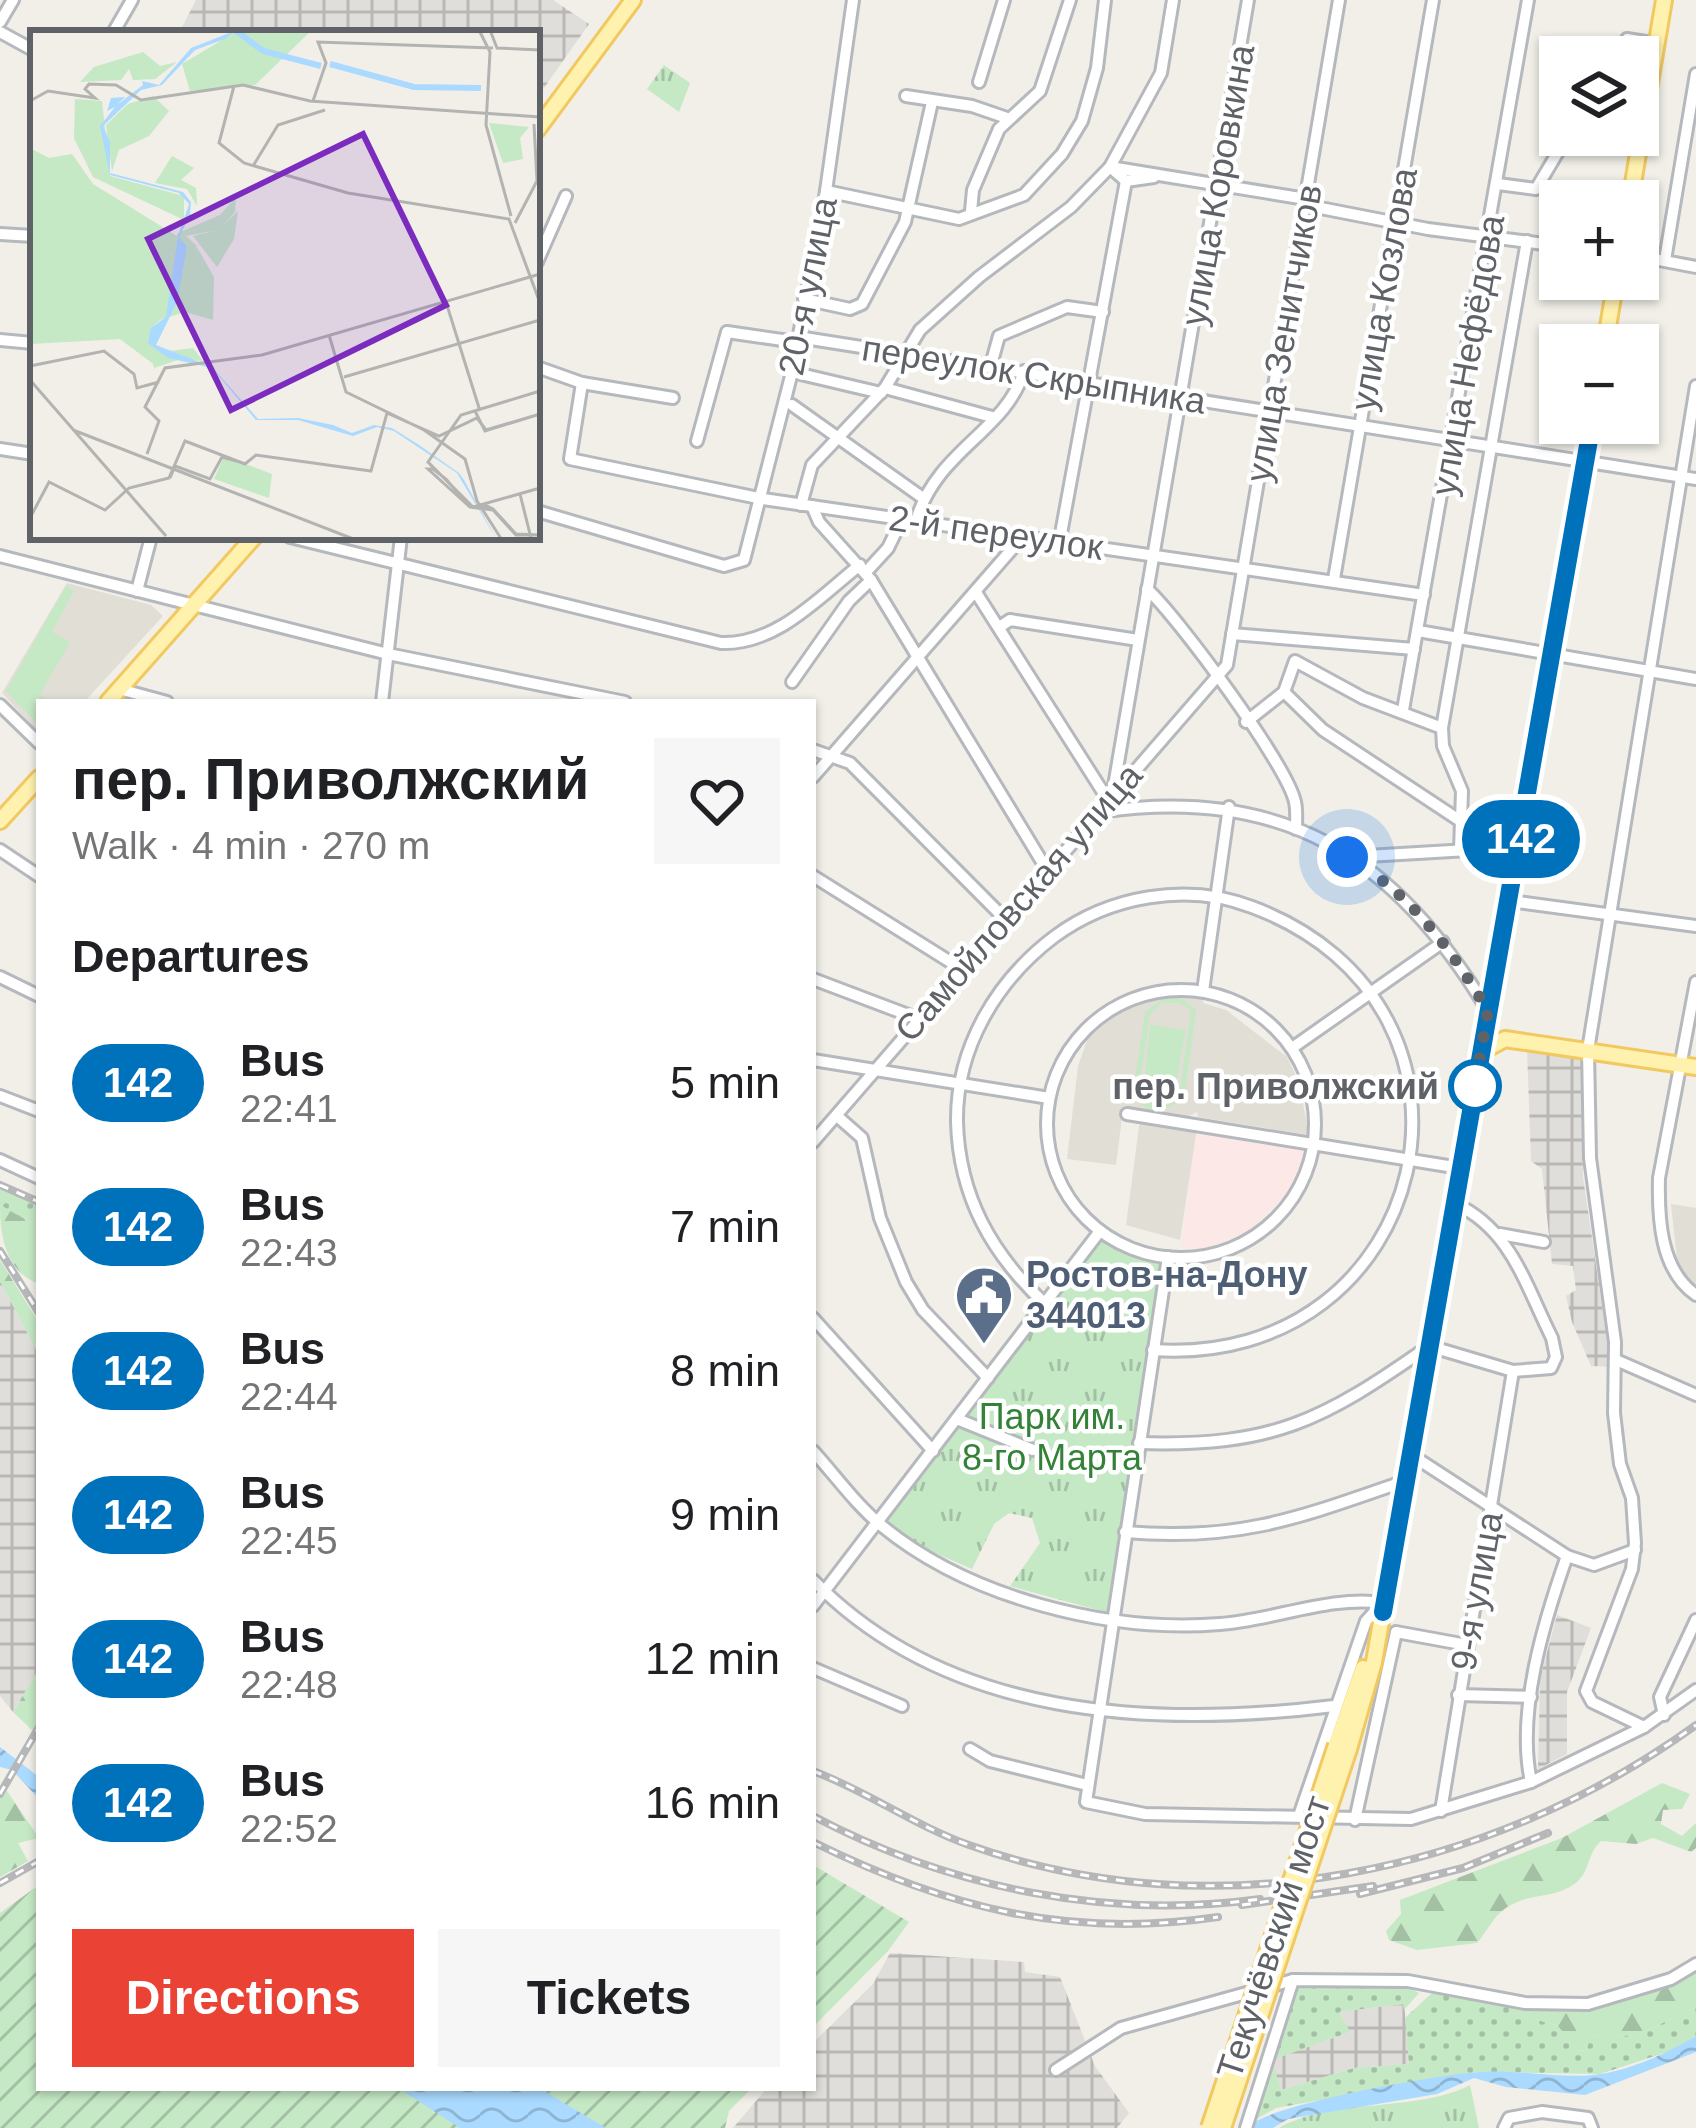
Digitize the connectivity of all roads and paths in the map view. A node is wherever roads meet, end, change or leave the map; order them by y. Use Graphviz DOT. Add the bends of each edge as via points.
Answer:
graph roads {
  1 [pos="13,0"];
  2 [pos="132,0"];
  3 [pos="634,0"];
  4 [pos="853,0"];
  5 [pos="1004,0"];
  6 [pos="1070,0"];
  7 [pos="1105,0"];
  8 [pos="1173,0"];
  9 [pos="1248,0"];
  10 [pos="1339,0"];
  11 [pos="1433,0"];
  12 [pos="1528,0"];
  13 [pos="1664,0"];
  14 [pos="0,22"];
  15 [pos="115,30"];
  16 [pos="0,32"];
  17 [pos="1659,37"];
  18 [pos="30,48"];
  19 [pos="1696,74"];
  20 [pos="980,82"];
  21 [pos="906,96"];
  22 [pos="932,102"];
  23 [pos="1007,118"];
  24 [pos="540,126"];
  25 [pos="1556,156"];
  26 [pos="1110,167"];
  27 [pos="1154,177"];
  28 [pos="1126,182"];
  29 [pos="1498,184"];
  30 [pos="1215,185"];
  31 [pos="826,191"];
  32 [pos="566,196"];
  33 [pos="1305,202"];
  34 [pos="909,210"];
  35 [pos="971,211"];
  36 [pos="1395,220"];
  37 [pos="0,234"];
  38 [pos="1488,235"];
  39 [pos="30,236"];
  40 [pos="1527,241"];
  41 [pos="1539,243"];
  42 [pos="540,255"];
  43 [pos="1659,259"];
  44 [pos="1665,260"];
  45 [pos="1696,267"];
  46 [pos="804,298"];
  47 [pos="1103,312"];
  48 [pos="0,340"];
  49 [pos="797,340"];
  50 [pos="30,343"];
  51 [pos="904,356"];
  52 [pos="991,365"];
  53 [pos="540,369"];
  54 [pos="1024,371"];
  55 [pos="792,372"];
  56 [pos="1090,381"];
  57 [pos="582,382"];
  58 [pos="1696,386"];
  59 [pos="883,390"];
  60 [pos="1182,396"];
  61 [pos="673,398"];
  62 [pos="792,405"];
  63 [pos="1269,412"];
  64 [pos="992,417"];
  65 [pos="1360,426"];
  66 [pos="835,437"];
  67 [pos="698,440"];
  68 [pos="1452,441"];
  69 [pos="1588,444"];
  70 [pos="1492,447"];
  71 [pos="0,449"];
  72 [pos="30,454"];
  73 [pos="1585,463"];
  74 [pos="1681,477"];
  75 [pos="1696,479"];
  76 [pos="923,498"];
  77 [pos="763,499"];
  78 [pos="806,506"];
  79 [pos="540,512"];
  80 [pos="902,518"];
  81 [pos="917,518"];
  82 [pos="1025,534"];
  83 [pos="1060,539"];
  84 [pos="150,540"];
  85 [pos="251,540"];
  86 [pos="302,540"];
  87 [pos="400,540"];
  88 [pos="0,556"];
  89 [pos="1153,556"];
  90 [pos="396,563"];
  91 [pos="1243,569"];
  92 [pos="866,572"];
  93 [pos="1334,579"];
  94 [pos="1147,589"];
  95 [pos="137,591"];
  96 [pos="976,594"];
  97 [pos="1424,595"];
  98 [pos="193,604"];
  99 [pos="1001,626"];
  100 [pos="1418,631"];
  101 [pos="1232,634"];
  102 [pos="1459,638"];
  103 [pos="1138,640"];
  104 [pos="1414,649"];
  105 [pos="388,654"];
  106 [pos="1552,655"];
  107 [pos="918,659"];
  108 [pos="1222,670"];
  109 [pos="1647,671"];
  110 [pos="1696,680"];
  111 [pos="792,682"];
  112 [pos="119,689"];
  113 [pos="1284,692"];
  114 [pos="111,699"];
  115 [pos="156,699"];
  116 [pos="382,699"];
  117 [pos="610,699"];
  118 [pos="0,705"];
  119 [pos="1403,710"];
  120 [pos="1246,722"];
  121 [pos="1442,728"];
  122 [pos="36,740"];
  123 [pos="816,750"];
  124 [pos="833,754"];
  125 [pos="816,774"];
  126 [pos="36,781"];
  127 [pos="1110,798"];
  128 [pos="1229,807"];
  129 [pos="1097,812"];
  130 [pos="0,821"];
  131 [pos="1462,822"];
  132 [pos="1295,830"];
  133 [pos="1519,847"];
  134 [pos="0,850"];
  135 [pos="1460,850"];
  136 [pos="1347,857"];
  137 [pos="1047,870"];
  138 [pos="36,874"];
  139 [pos="816,877"];
  140 [pos="1217,896"];
  141 [pos="1510,902"];
  142 [pos="1610,912"];
  143 [pos="1004,918"];
  144 [pos="1696,926"];
  145 [pos="1443,941"];
  146 [pos="960,968"];
  147 [pos="0,977"];
  148 [pos="816,980"];
  149 [pos="1696,982"];
  150 [pos="1203,991"];
  151 [pos="1372,991"];
  152 [pos="36,995"];
  153 [pos="1488,1013"];
  154 [pos="916,1018"];
  155 [pos="1505,1040"];
  156 [pos="1292,1048"];
  157 [pos="1588,1050"];
  158 [pos="1481,1052"];
  159 [pos="816,1061"];
  160 [pos="1688,1065"];
  161 [pos="869,1071"];
  162 [pos="961,1083"];
  163 [pos="0,1096"];
  164 [pos="1049,1098"];
  165 [pos="36,1110"];
  166 [pos="1127,1114"];
  167 [pos="836,1116"];
  168 [pos="816,1139"];
  169 [pos="1313,1144"];
  170 [pos="0,1160"];
  171 [pos="1411,1160"];
  172 [pos="1460,1168"];
  173 [pos="36,1177"];
  174 [pos="1454,1203"];
  175 [pos="1100,1231"];
  176 [pos="1500,1234"];
  177 [pos="1544,1242"];
  178 [pos="1168,1257"];
  179 [pos="1696,1294"];
  180 [pos="1045,1304"];
  181 [pos="816,1321"];
  182 [pos="1429,1346"];
  183 [pos="1154,1350"];
  184 [pos="1616,1360"];
  185 [pos="1514,1371"];
  186 [pos="988,1378"];
  187 [pos="1696,1395"];
  188 [pos="957,1419"];
  189 [pos="1139,1444"];
  190 [pos="1033,1450"];
  191 [pos="933,1451"];
  192 [pos="816,1454"];
  193 [pos="1410,1454"];
  194 [pos="1406,1481"];
  195 [pos="1490,1509"];
  196 [pos="878,1523"];
  197 [pos="1125,1532"];
  198 [pos="1635,1550"];
  199 [pos="1567,1556"];
  200 [pos="816,1583"];
  201 [pos="824,1592"];
  202 [pos="816,1602"];
  203 [pos="1378,1609"];
  204 [pos="1111,1619"];
  205 [pos="1696,1620"];
  206 [pos="1467,1645"];
  207 [pos="816,1669"];
  208 [pos="1696,1690"];
  209 [pos="1458,1695"];
  210 [pos="1532,1697"];
  211 [pos="902,1706"];
  212 [pos="1334,1706"];
  213 [pos="1098,1712"];
  214 [pos="1664,1714"];
  215 [pos="1644,1726"];
  216 [pos="1342,1747"];
  217 [pos="970,1749"];
  218 [pos="1531,1782"];
  219 [pos="1087,1785"];
  220 [pos="1441,1811"];
  221 [pos="1300,1814"];
  222 [pos="1355,1820"];
  223 [pos="1696,1964"];
  224 [pos="1293,1981"];
  225 [pos="1056,2070"];
  226 [pos="1590,2123"];
  227 [pos="1504,2125"];
  228 [pos="1209,2128"];
  229 [pos="1223,2128"];
  230 [pos="1246,2128"];
  1 -- 14 [label="street"];
  2 -- 15 [label="street"];
  3 -- 24 [label="main road"];
  4 -- 31 [label="street, 20-я улица"];
  5 -- 20 [label="street"];
  6 -- 23 [label="street" via="1040,91"];
  7 -- 35 [label="street" via="1097,68 1074,136 1024,195"];
  8 -- 26 [label="street" via="1161,73"];
  9 -- 30 [label="street, улица Коровкина"];
  10 -- 33 [label="street, улица Зенитчиков"];
  11 -- 36 [label="street, улица Козлова"];
  12 -- 29 [label="street, улица Нефёдова"];
  13 -- 17 [label="main road"];
  16 -- 18 [label="street"];
  19 -- 44 [label="street"];
  21 -- 22 [label="street"];
  22 -- 23 [label="street"];
  22 -- 34 [label="street"];
  23 -- 35 [label="street"];
  25 -- 29 [label="street" via="1536,189"];
  26 -- 27 [label="street"];
  26 -- 28 [label="street"];
  26 -- 51 [label="street" via="948,304"];
  27 -- 28 [label="street"];
  27 -- 30 [label="street"];
  28 -- 47 [label="street"];
  29 -- 38 [label="street, улица Нефёдова"];
  30 -- 33 [label="street"];
  30 -- 60 [label="street, улица Коровкина"];
  31 -- 34 [label="street"];
  31 -- 46 [label="street, 20-я улица"];
  32 -- 42 [label="street"];
  33 -- 36 [label="street"];
  33 -- 63 [label="street, улица Зенитчиков"];
  34 -- 35 [label="street" via="958,219"];
  34 -- 46 [label="street" via="862,304 850,309"];
  36 -- 38 [label="street"];
  36 -- 65 [label="street, улица Козлова"];
  37 -- 39 [label="street"];
  38 -- 40 [label="street"];
  38 -- 68 [label="street, улица Нефёдова"];
  40 -- 41 [label="street"];
  40 -- 70 [label="street"];
  43 -- 44 [label="street"];
  44 -- 45 [label="street"];
  46 -- 49 [label="street, 20-я улица"];
  47 -- 52 [label="street" via="1067,308 999,335"];
  47 -- 56 [label="street"];
  48 -- 50 [label="street"];
  49 -- 51 [label="street, переулок Скрыпника"];
  49 -- 55 [label="street, 20-я улица"];
  49 -- 67 [label="street, переулок Скрыпника" via="727,332"];
  51 -- 52 [label="street, переулок Скрыпника"];
  51 -- 59 [label="street"];
  52 -- 54 [label="street, переулок Скрыпника"];
  53 -- 57 [label="street"];
  54 -- 56 [label="street, переулок Скрыпника"];
  54 -- 64 [label="street" via="1016,398"];
  55 -- 59 [label="street"];
  55 -- 77 [label="street, 20-я улица"];
  56 -- 60 [label="street, переулок Скрыпника"];
  56 -- 83 [label="street"];
  57 -- 61 [label="street"];
  57 -- 77 [label="street, 2-й переулок" via="570,460"];
  58 -- 74 [label="street"];
  59 -- 64 [label="street"];
  59 -- 66 [label="street"];
  60 -- 63 [label="street, переулок Скрыпника"];
  60 -- 89 [label="street, улица Коровкина"];
  62 -- 66 [label="street"];
  63 -- 65 [label="street, переулок Скрыпника"];
  63 -- 91 [label="street, улица Зенитчиков"];
  64 -- 76 [label="street" via="946,461"];
  65 -- 68 [label="street, переулок Скрыпника"];
  65 -- 93 [label="street, улица Козлова"];
  66 -- 76 [label="street"];
  66 -- 78 [label="street" via="812,465"];
  68 -- 70 [label="street, переулок Скрыпника"];
  68 -- 97 [label="street, улица Нефёдова"];
  69 -- 73 [label="main road"];
  70 -- 73 [label="street, переулок Скрыпника"];
  70 -- 102 [label="street"];
  71 -- 72 [label="street"];
  73 -- 74 [label="street, переулок Скрыпника"];
  73 -- 106 [label="main road"];
  74 -- 75 [label="street, переулок Скрыпника"];
  74 -- 109 [label="street"];
  76 -- 81 [label="street"];
  77 -- 78 [label="street, 2-й переулок"];
  77 -- 79 [label="street, 20-я улица" via="738,565"];
  78 -- 80 [label="street, 2-й переулок"];
  78 -- 92 [label="street"];
  80 -- 81 [label="street, 2-й переулок"];
  80 -- 92 [label="street"];
  81 -- 82 [label="street, 2-й переулок"];
  82 -- 83 [label="street, 2-й переулок"];
  82 -- 96 [label="street"];
  83 -- 89 [label="street, 2-й переулок"];
  84 -- 95 [label="street"];
  85 -- 98 [label="main road"];
  86 -- 90 [label="street"];
  87 -- 90 [label="street"];
  88 -- 95 [label="street"];
  89 -- 91 [label="street, 2-й переулок"];
  89 -- 94 [label="street, улица Коровкина"];
  90 -- 92 [label="street" via="744,644"];
  90 -- 105 [label="street"];
  91 -- 93 [label="street, 2-й переулок"];
  91 -- 101 [label="street, улица Зенитчиков"];
  92 -- 107 [label="street"];
  92 -- 111 [label="street"];
  93 -- 97 [label="street, 2-й переулок"];
  94 -- 103 [label="street, улица Коровкина"];
  94 -- 108 [label="street"];
  95 -- 98 [label="street"];
  96 -- 99 [label="street"];
  96 -- 107 [label="street"];
  97 -- 100 [label="street, улица Нефёдова"];
  98 -- 105 [label="street"];
  98 -- 112 [label="main road"];
  99 -- 103 [label="street" via="1010,620"];
  99 -- 127 [label="street"];
  100 -- 102 [label="street"];
  100 -- 104 [label="street, улица Нефёдова"];
  101 -- 104 [label="street"];
  101 -- 108 [label="street, улица Зенитчиков"];
  102 -- 106 [label="street"];
  102 -- 121 [label="street"];
  103 -- 127 [label="street, улица Коровкина"];
  104 -- 119 [label="street, улица Нефёдова"];
  105 -- 116 [label="street"];
  105 -- 117 [label="street"];
  106 -- 109 [label="street"];
  106 -- 133 [label="main road"];
  107 -- 124 [label="street"];
  107 -- 137 [label="street"];
  108 -- 120 [label="street"];
  108 -- 127 [label="street, Самойловская улица"];
  109 -- 110 [label="street"];
  109 -- 142 [label="street"];
  112 -- 114 [label="main road"];
  112 -- 115 [label="street"];
  113 -- 119 [label="street" via="1295,661"];
  113 -- 120 [label="street"];
  113 -- 131 [label="street" via="1323,730"];
  118 -- 122 [label="street"];
  119 -- 121 [label="street"];
  120 -- 132 [label="street" via="1286,778"];
  121 -- 131 [label="street" via="1462,791"];
  123 -- 124 [label="street"];
  124 -- 125 [label="street"];
  124 -- 143 [label="street"];
  126 -- 130 [label="main road"];
  127 -- 129 [label="street, Самойловская улица"];
  128 -- 129 [label="street"];
  128 -- 132 [label="street"];
  128 -- 140 [label="street"];
  129 -- 137 [label="street, Самойловская улица"];
  131 -- 135 [label="street"];
  132 -- 136 [label="street"];
  133 -- 135 [label="street"];
  133 -- 141 [label="main road"];
  134 -- 138 [label="street"];
  135 -- 136 [label="street"];
  136 -- 145 [label="street" via="1385,880"];
  137 -- 143 [label="street, Самойловская улица"];
  139 -- 146 [label="street"];
  140 -- 150 [label="street"];
  140 -- 151 [label="street" via="1302,930"];
  140 -- 162 [label="street" via="1144,898 1068,927 1004,984 980,1023"];
  141 -- 142 [label="street"];
  141 -- 153 [label="main road"];
  142 -- 144 [label="street"];
  142 -- 157 [label="street"];
  143 -- 146 [label="street, Самойловская улица"];
  145 -- 151 [label="street"];
  145 -- 153 [label="street"];
  146 -- 154 [label="street, Самойловская улица"];
  147 -- 152 [label="street"];
  148 -- 154 [label="street"];
  149 -- 160 [label="street"];
  150 -- 156 [label="street" via="1253,1010"];
  150 -- 164 [label="street" via="1149,993 1105,1013 1066,1055"];
  151 -- 156 [label="street"];
  151 -- 171 [label="street" via="1405,1058"];
  153 -- 155 [label="main road"];
  153 -- 158 [label="main road"];
  154 -- 161 [label="street, Самойловская улица"];
  155 -- 157 [label="main road"];
  155 -- 158 [label="main road"];
  156 -- 169 [label="street" via="1313,1102"];
  157 -- 160 [label="main road"];
  157 -- 184 [label="street" via="1590,1158"];
  158 -- 172 [label="main road"];
  159 -- 161 [label="street"];
  160 -- 179 [label="street" via="1659,1206 1669,1264"];
  161 -- 162 [label="street"];
  161 -- 167 [label="street, Самойловская улица"];
  162 -- 164 [label="street"];
  162 -- 180 [label="street" via="958,1150 973,1205 998,1254"];
  163 -- 165 [label="street"];
  164 -- 175 [label="street" via="1051,1158 1072,1203"];
  166 -- 169 [label="street"];
  167 -- 168 [label="street, Самойловская улица"];
  167 -- 186 [label="street" via="862,1138 880,1218 906,1282"];
  169 -- 171 [label="street"];
  169 -- 178 [label="street" via="1299,1187 1264,1229 1217,1253"];
  170 -- 173 [label="street"];
  171 -- 172 [label="street"];
  171 -- 183 [label="street" via="1382,1238 1319,1308 1250,1342"];
  172 -- 174 [label="main road"];
  174 -- 176 [label="street"];
  174 -- 182 [label="main road"];
  175 -- 178 [label="street"];
  175 -- 180 [label="street"];
  176 -- 177 [label="street"];
  176 -- 185 [label="street" via="1552,1338 1555,1365"];
  178 -- 183 [label="street"];
  180 -- 186 [label="street"];
  181 -- 191 [label="street"];
  182 -- 185 [label="street"];
  182 -- 189 [label="street" via="1338,1409 1288,1429 1208,1444"];
  182 -- 193 [label="main road"];
  183 -- 189 [label="street"];
  184 -- 187 [label="street"];
  184 -- 198 [label="street" via="1614,1413"];
  185 -- 195 [label="street, 9-я улица"];
  186 -- 188 [label="street"];
  188 -- 190 [label="street"];
  188 -- 191 [label="street"];
  189 -- 197 [label="street"];
  191 -- 196 [label="street"];
  192 -- 196 [label="street"];
  193 -- 194 [label="main road"];
  193 -- 195 [label="street"];
  194 -- 197 [label="street" via="1266,1528"];
  194 -- 203 [label="main road"];
  195 -- 199 [label="street"];
  195 -- 206 [label="street, 9-я улица"];
  196 -- 201 [label="street"];
  196 -- 204 [label="street" via="970,1577"];
  197 -- 204 [label="street"];
  198 -- 199 [label="street" via="1594,1565"];
  198 -- 215 [label="street" via="1586,1691 1592,1702"];
  199 -- 210 [label="street"];
  200 -- 201 [label="street"];
  201 -- 202 [label="street"];
  201 -- 213 [label="street" via="885,1638 943,1667"];
  203 -- 204 [label="street" via="1219,1624"];
  203 -- 212 [label="street"];
  203 -- 216 [label="main road"];
  204 -- 213 [label="street"];
  205 -- 214 [label="street" via="1660,1697"];
  206 -- 209 [label="street, 9-я улица"];
  206 -- 222 [label="street" via="1396,1632"];
  207 -- 211 [label="street"];
  208 -- 214 [label="street"];
  209 -- 210 [label="street"];
  209 -- 220 [label="street, 9-я улица"];
  210 -- 218 [label="street"];
  212 -- 213 [label="street" via="1230,1718"];
  212 -- 221 [label="street"];
  213 -- 219 [label="street"];
  214 -- 215 [label="street"];
  215 -- 218 [label="street"];
  216 -- 228 [label="main road, Текучёвский мост, bridge"];
  216 -- 229 [label="main road, Текучёвский мост, bridge"];
  217 -- 219 [label="street" via="990,1762"];
  218 -- 220 [label="street"];
  219 -- 221 [label="street" via="1086,1802 1145,1814"];
  220 -- 222 [label="street"];
  221 -- 222 [label="street"];
  223 -- 224 [label="street" via="1588,2004 1525,2003 1408,1981"];
  224 -- 225 [label="street" via="1121,2028"];
  224 -- 230 [label="street"];
  226 -- 227 [label="street" via="1542,2112"];
}
